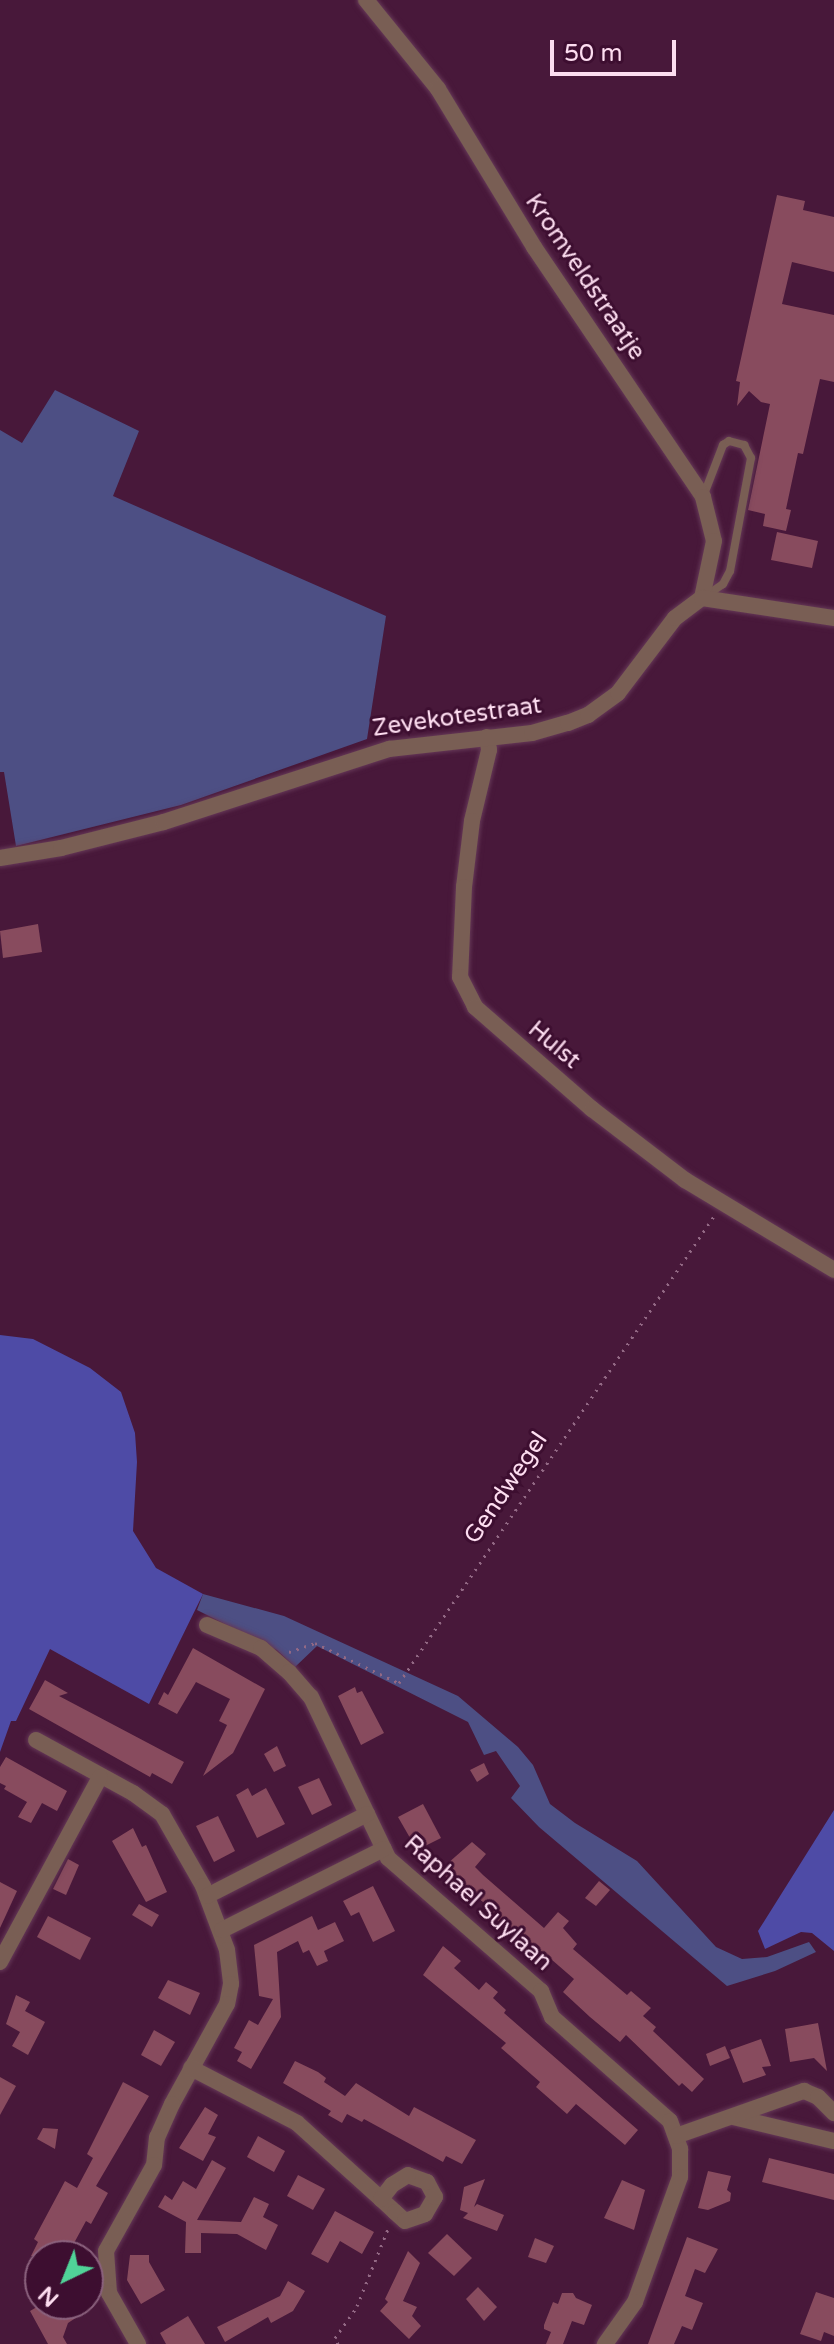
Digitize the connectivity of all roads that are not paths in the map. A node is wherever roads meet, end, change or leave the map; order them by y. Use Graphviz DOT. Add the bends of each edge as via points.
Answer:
graph roads {
  1 [pos="366,0"];
  2 [pos="703,497"];
  3 [pos="702,598"];
  4 [pos="834,618"];
  5 [pos="487,737"];
  6 [pos="0,858"];
  7 [pos="834,1270"];
  8 [pos="207,1625"];
  9 [pos="36,1740"];
  10 [pos="100,1777"];
  11 [pos="367,1814"];
  12 [pos="384,1849"];
  13 [pos="207,1896"];
  14 [pos="222,1930"];
  15 [pos="0,1962"];
  16 [pos="191,2068"];
  17 [pos="834,2113"];
  18 [pos="731,2117"];
  19 [pos="676,2136"];
  20 [pos="834,2141"];
  21 [pos="381,2199"];
  22 [pos="138,2344"];
  23 [pos="605,2344"];
  1 -- 2 [label="street, Kromveldstraatje" via="438,89 534,247"];
  2 -- 3 [label="street, Kromveldstraatje" via="714,541"];
  2 -- 3 [label="lane" via="723,445 744,445 751,458 730,571 723,584"];
  3 -- 4 [label="street"];
  3 -- 5 [label="street, Zevekotestraat" via="675,618 628,682 598,709 544,730"];
  5 -- 6 [label="street, Zevekotestraat" via="364,755 164,822"];
  5 -- 7 [label="street, Hulst" via="464,887 460,977 475,1007 592,1109 685,1180"];
  8 -- 11 [label="street, Raphael Suylaan" via="261,1648 311,1697"];
  9 -- 10 [label="street"];
  10 -- 13 [label="street" via="162,1814"];
  10 -- 15 [label="street"];
  11 -- 12 [label="street, Raphael Suylaan"];
  11 -- 13 [label="street"];
  12 -- 14 [label="street"];
  12 -- 19 [label="street, Raphael Suylaan" via="541,1991 552,2017 670,2121"];
  13 -- 14 [label="street"];
  14 -- 16 [label="street" via="231,1984 227,2004"];
  16 -- 21 [label="street" via="297,2123"];
  16 -- 22 [label="street" via="157,2137 154,2165 106,2251 109,2293"];
  17 -- 18 [label="street" via="804,2091"];
  18 -- 19 [label="street"];
  18 -- 20 [label="street"];
  19 -- 23 [label="street" via="680,2177 635,2302"];
  21 -- 21 [label="street" via="405,2221 425,2214 435,2197 427,2182 408,2175"];
}
